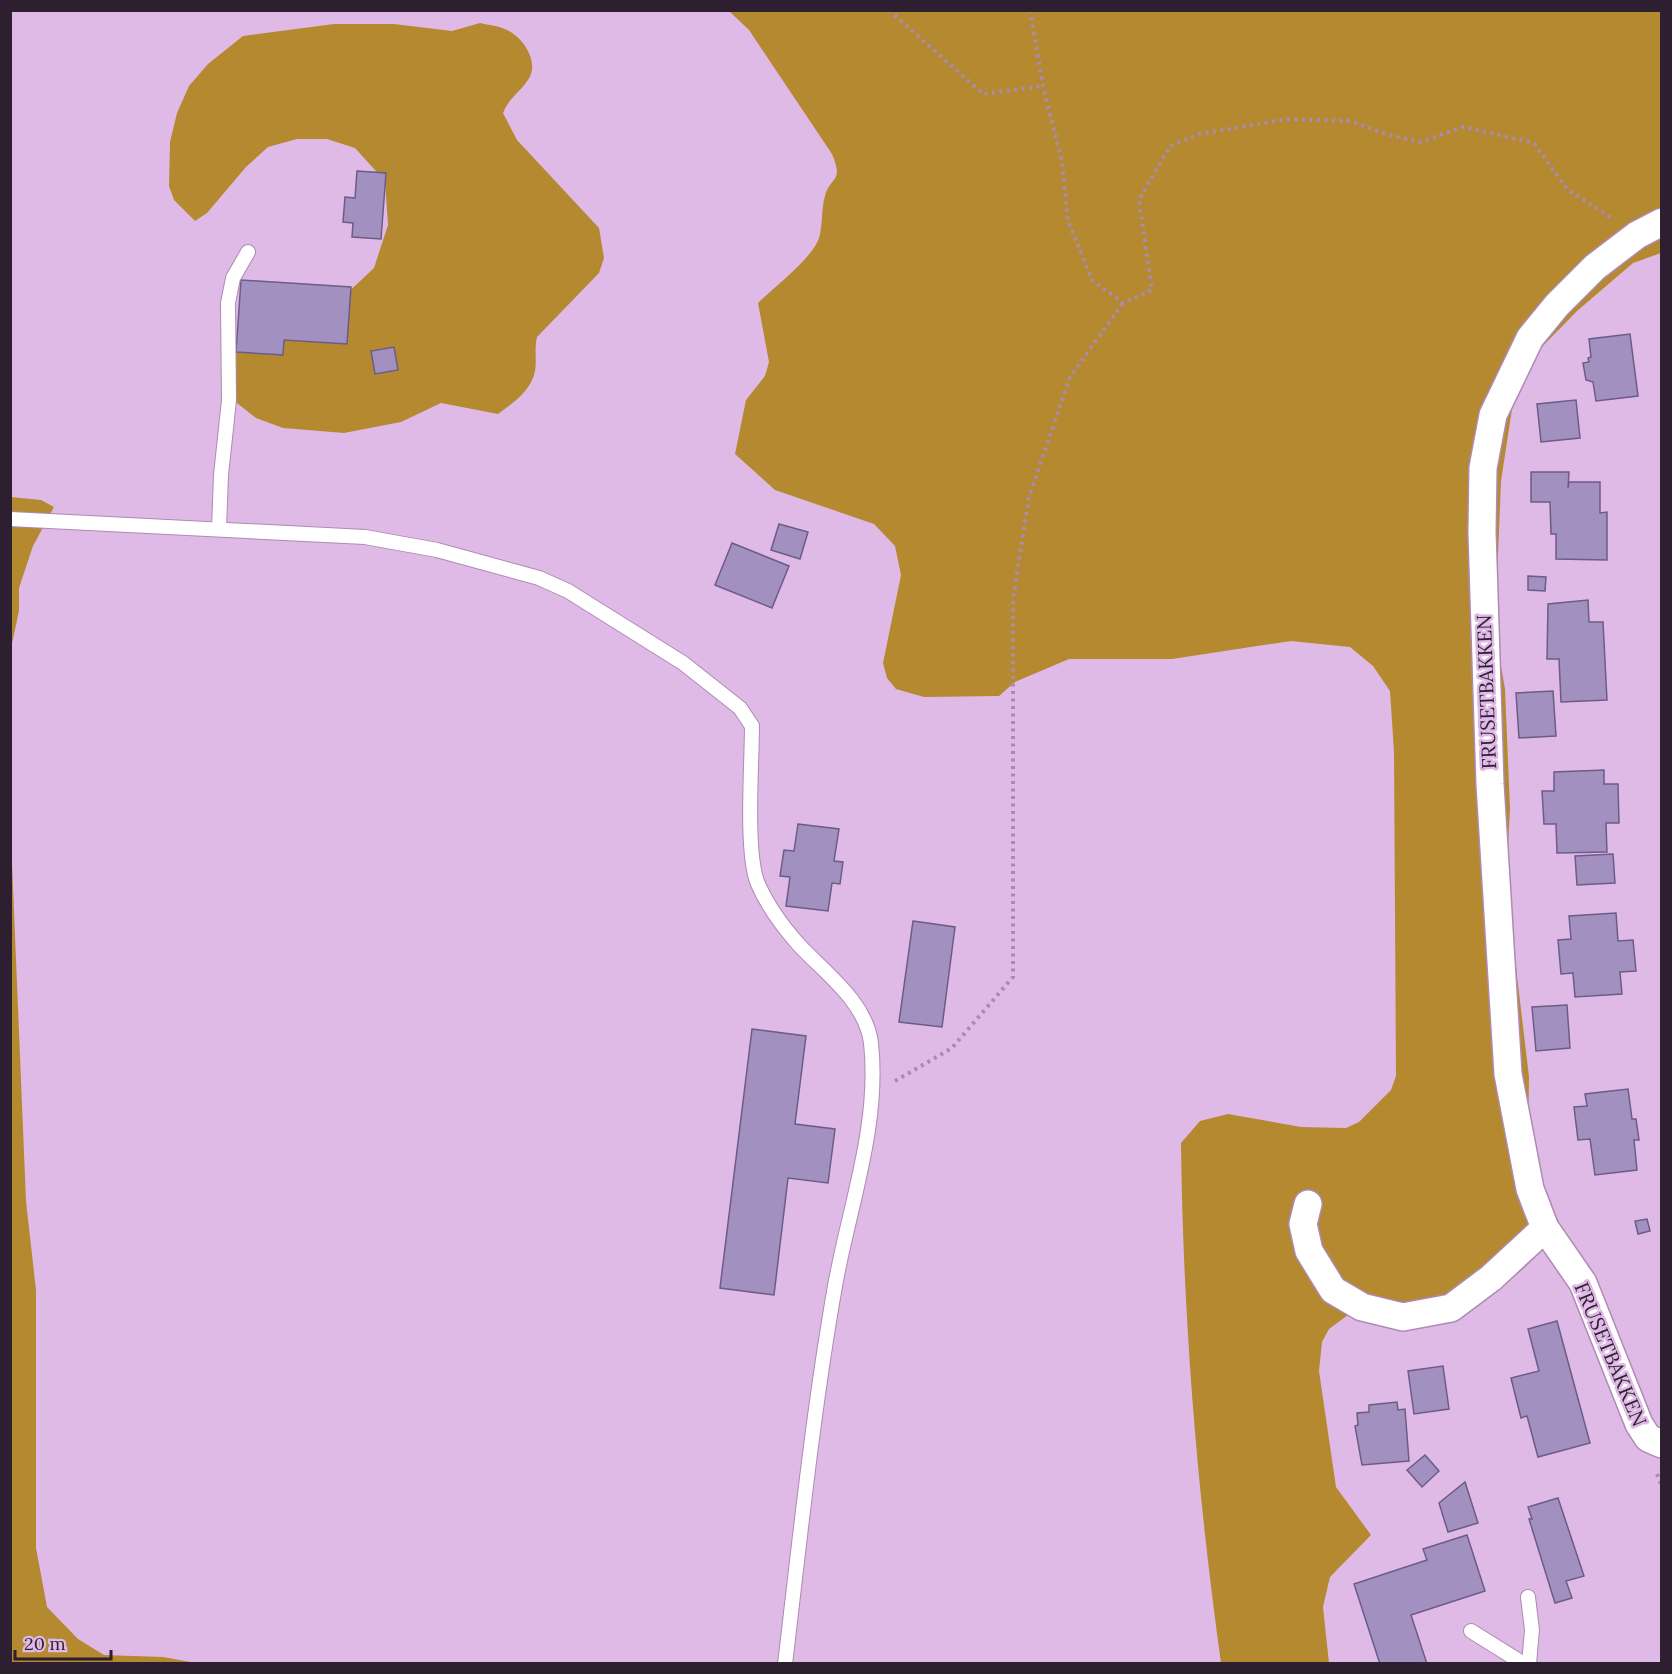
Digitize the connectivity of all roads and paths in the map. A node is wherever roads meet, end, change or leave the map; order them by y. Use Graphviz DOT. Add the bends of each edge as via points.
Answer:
graph roads {
  1 [pos="889,10"];
  2 [pos="1030,10"];
  3 [pos="1043,86"];
  4 [pos="1662,222"];
  5 [pos="1636,235"];
  6 [pos="248,252"];
  7 [pos="1123,303"];
  8 [pos="10,519"];
  9 [pos="219,529"];
  10 [pos="871,1094"];
  11 [pos="1308,1204"];
  12 [pos="1545,1228"];
  13 [pos="1662,1444"];
  14 [pos="1528,1597"];
  15 [pos="1471,1631"];
  16 [pos="785,1664"];
  17 [pos="1524,1664"];
  18 [pos="1529,1664"];
  1 -- 3 [label="path" via="983,94"];
  2 -- 3 [label="path"];
  3 -- 7 [label="path" via="1062,161 1068,222 1092,280"];
  4 -- 5 [label="street, FRUSETBAKKEN"];
  5 -- 7 [label="path" via="1567,189 1534,143 1463,128 1421,142 1350,121 1287,118 1200,134 1170,146 1139,200 1152,290"];
  5 -- 12 [label="street, FRUSETBAKKEN" via="1595,267 1530,338 1493,415 1483,468 1490,784 1508,1074 1530,1189"];
  6 -- 9 [label="lane" via="233,278 228,303 229,400"];
  7 -- 10 [label="path" via="1070,377 1029,497 1013,599 1013,977 952,1048"];
  8 -- 9 [label="lane"];
  9 -- 10 [label="lane" via="365,537 437,550 539,578 568,591 650,641 740,708 752,726 752,833 757,882 775,916 854,1003 867,1023"];
  10 -- 16 [label="lane" via="816,1404"];
  11 -- 12 [label="street" via="1303,1224 1309,1251 1333,1290 1362,1308 1403,1317 1451,1308 1491,1278"];
  12 -- 13 [label="street, FRUSETBAKKEN" via="1583,1283 1639,1424 1648,1438"];
  14 -- 18 [label="lane" via="1532,1630"];
  15 -- 17 [label="lane"];
}
